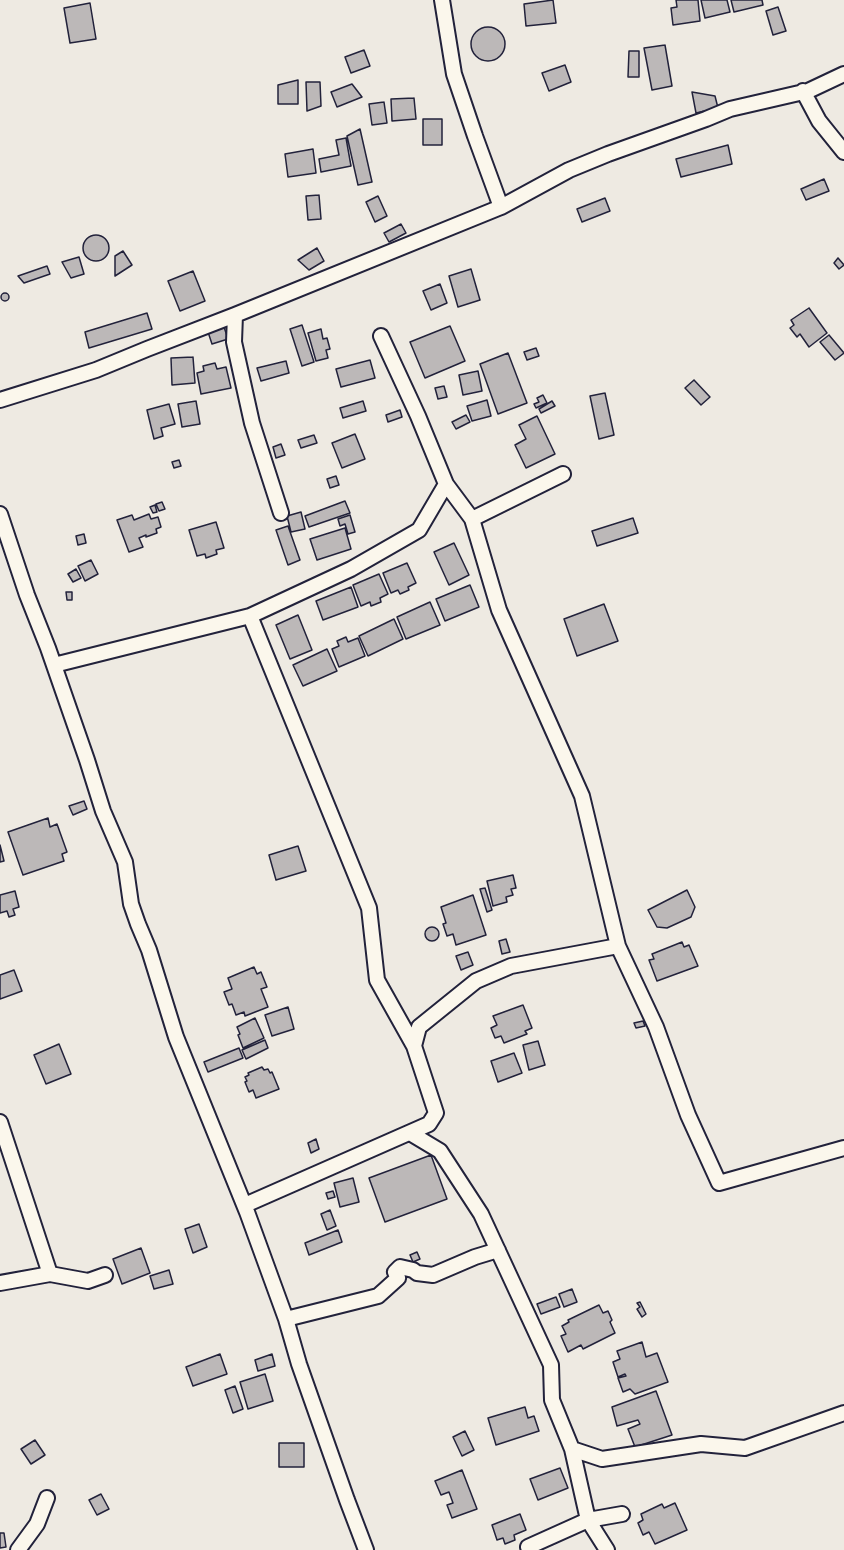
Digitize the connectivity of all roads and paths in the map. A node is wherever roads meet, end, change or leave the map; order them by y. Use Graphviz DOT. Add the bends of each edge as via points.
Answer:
graph roads {
  1 [pos="442,0"];
  2 [pos="844,74"];
  3 [pos="803,91"];
  4 [pos="844,152"];
  5 [pos="501,207"];
  6 [pos="235,315"];
  7 [pos="381,336"];
  8 [pos="0,400"];
  9 [pos="563,474"];
  10 [pos="446,484"];
  11 [pos="281,513"];
  12 [pos="0,514"];
  13 [pos="472,519"];
  14 [pos="250,616"];
  15 [pos="54,665"];
  16 [pos="618,946"];
  17 [pos="414,1046"];
  18 [pos="0,1122"];
  19 [pos="410,1133"];
  20 [pos="844,1148"];
  21 [pos="245,1205"];
  22 [pos="498,1250"];
  23 [pos="50,1274"];
  24 [pos="105,1275"];
  25 [pos="0,1283"];
  26 [pos="286,1319"];
  27 [pos="844,1413"];
  28 [pos="572,1449"];
  29 [pos="47,1498"];
  30 [pos="622,1514"];
  31 [pos="588,1520"];
  32 [pos="528,1547"];
  33 [pos="18,1550"];
  34 [pos="366,1550"];
  35 [pos="607,1550"];
  1 -- 5 [label="street" via="454,74"];
  2 -- 3 [label="street"];
  3 -- 4 [label="street" via="819,121"];
  3 -- 5 [label="street" via="730,109 608,154"];
  5 -- 6 [label="street"];
  6 -- 8 [label="street" via="96,370"];
  6 -- 11 [label="street" via="234,342 250,411"];
  7 -- 10 [label="street"];
  9 -- 13 [label="street"];
  10 -- 13 [label="street"];
  10 -- 14 [label="street" via="419,530 351,569"];
  12 -- 15 [label="street"];
  13 -- 16 [label="street" via="499,610 582,796"];
  14 -- 15 [label="street"];
  14 -- 17 [label="street" via="369,908 377,980"];
  15 -- 21 [label="street" via="103,811 125,862 131,904 176,1036"];
  16 -- 17 [label="street" via="511,966 476,981 419,1026"];
  16 -- 20 [label="street" via="656,1027 688,1115 719,1183"];
  17 -- 19 [label="street" via="436,1113 429,1124"];
  18 -- 23 [label="street"];
  19 -- 21 [label="street"];
  19 -- 22 [label="street" via="440,1151 481,1214"];
  21 -- 26 [label="street"];
  22 -- 26 [label="street" via="433,1275 400,1267 395,1272 398,1278 378,1296"];
  22 -- 28 [label="street" via="551,1365 552,1400"];
  23 -- 24 [label="street" via="88,1281"];
  23 -- 25 [label="street"];
  26 -- 34 [label="street"];
  27 -- 28 [label="street" via="745,1448 701,1444 602,1459"];
  28 -- 31 [label="street"];
  29 -- 33 [label="street" via="37,1524"];
  30 -- 31 [label="street"];
  31 -- 32 [label="street"];
  31 -- 35 [label="street"];
}
